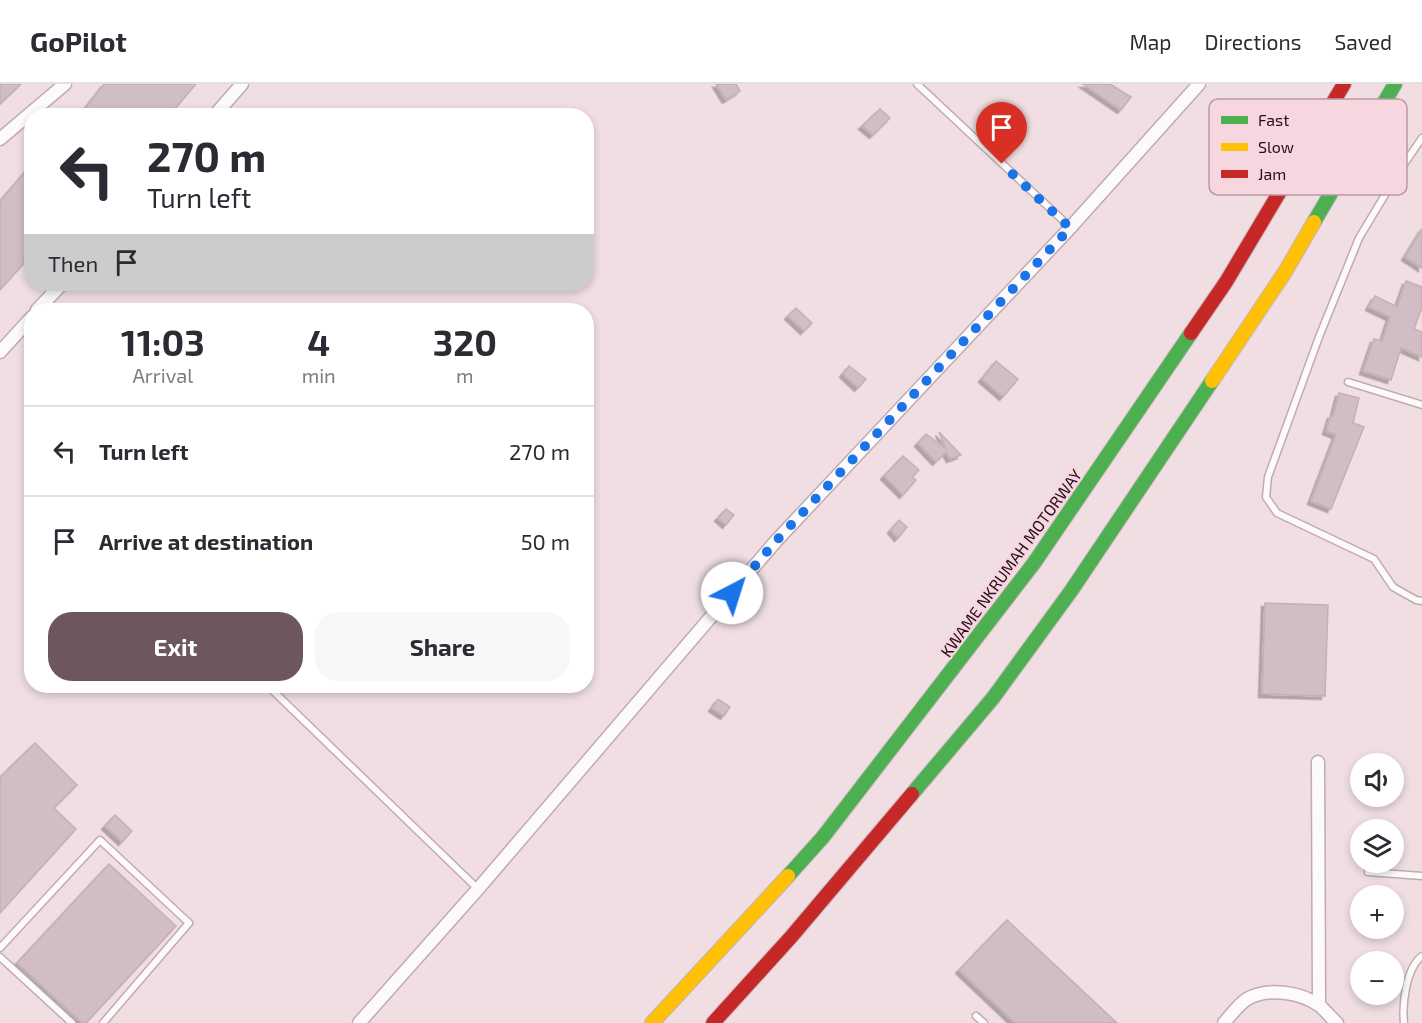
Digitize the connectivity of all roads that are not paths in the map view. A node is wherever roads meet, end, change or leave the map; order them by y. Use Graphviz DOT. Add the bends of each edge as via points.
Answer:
graph roads {
  1 [pos="65,84"];
  2 [pos="242,84"];
  3 [pos="917,84"];
  4 [pos="1199,84"];
  5 [pos="1344,84"];
  6 [pos="1395,84"];
  7 [pos="1335,99"];
  8 [pos="1386,99"];
  9 [pos="36,108"];
  10 [pos="221,108"];
  11 [pos="24,118"];
  12 [pos="0,138"];
  13 [pos="1422,138"];
  14 [pos="1407,160"];
  15 [pos="1278,195"];
  16 [pos="1330,195"];
  17 [pos="1385,195"];
  18 [pos="1070,228"];
  19 [pos="55,291"];
  20 [pos="44,303"];
  21 [pos="24,326"];
  22 [pos="0,352"];
  23 [pos="1348,382"];
  24 [pos="1422,405"];
  25 [pos="1422,601"];
  26 [pos="275,693"];
  27 [pos="1318,762"];
  28 [pos="1382,873"];
  29 [pos="1422,876"];
  30 [pos="478,889"];
  31 [pos="0,948"];
  32 [pos="1422,956"];
  33 [pos="0,957"];
  34 [pos="1319,1005"];
  35 [pos="976,1016"];
  36 [pos="72,1023"];
  37 [pos="103,1023"];
  38 [pos="359,1023"];
  39 [pos="652,1023"];
  40 [pos="713,1023"];
  41 [pos="984,1023"];
  42 [pos="1224,1023"];
  43 [pos="1337,1023"];
  44 [pos="1404,1023"];
  1 -- 9 [label="street"];
  2 -- 10 [label="street"];
  3 -- 18 [label="lane"];
  4 -- 18 [label="street"];
  5 -- 7 [label="highway, KWAME NKRUMAH MOTORWAY"];
  6 -- 8 [label="highway"];
  11 -- 12 [label="street"];
  13 -- 14 [label="lane"];
  15 -- 39 [label="highway, KWAME NKRUMAH MOTORWAY" via="1226,282 1034,563 823,837"];
  16 -- 40 [label="highway" via="1285,272 1071,591 993,698 799,928"];
  17 -- 25 [label="lane" via="1359,238 1319,337 1268,477 1266,497 1277,513 1374,558 1393,587"];
  18 -- 30 [label="street" via="776,541"];
  19 -- 20 [label="street"];
  21 -- 22 [label="street"];
  23 -- 24 [label="lane"];
  26 -- 30 [label="lane"];
  27 -- 34 [label="street"];
  28 -- 29 [label="lane"];
  30 -- 38 [label="street"];
  31 -- 37 [label="lane" via="100,840 189,923"];
  32 -- 44 [label="lane" via="1408,976"];
  33 -- 36 [label="lane"];
  34 -- 42 [label="street" via="1299,995 1260,994 1245,1000"];
  34 -- 43 [label="street"];
  35 -- 41 [label="lane"];
}
